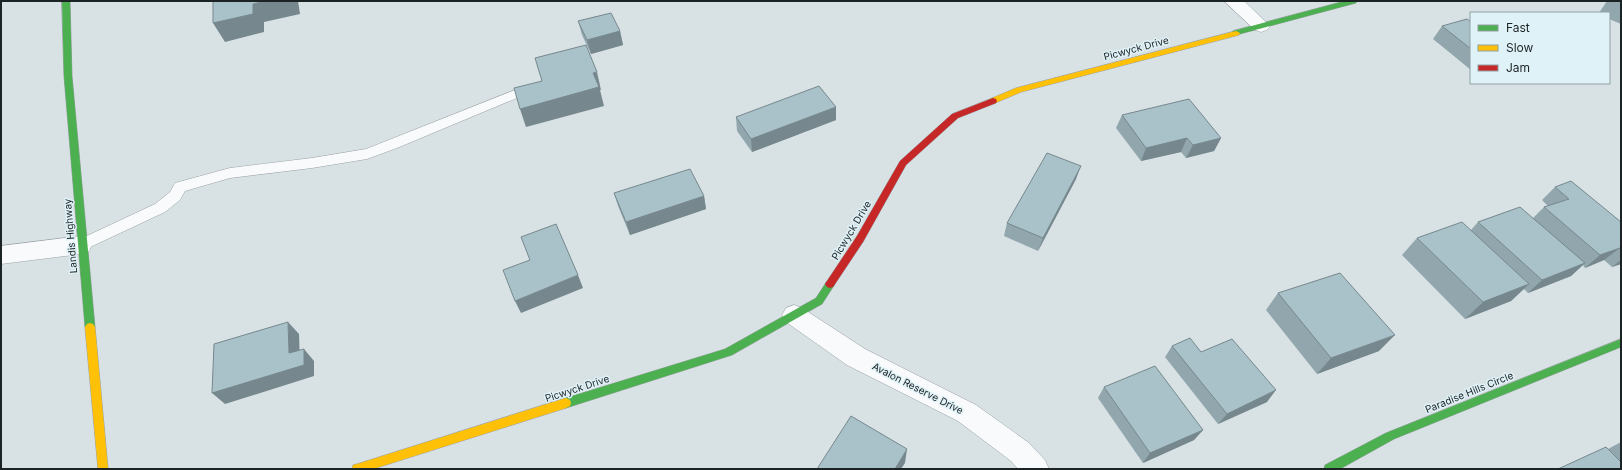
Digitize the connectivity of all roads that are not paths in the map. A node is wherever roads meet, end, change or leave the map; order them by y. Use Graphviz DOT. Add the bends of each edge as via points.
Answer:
graph roads {
  1 [pos="66,1"];
  2 [pos="1233,1"];
  3 [pos="1353,1"];
  4 [pos="1261,26"];
  5 [pos="520,92"];
  6 [pos="81,245"];
  7 [pos="1,255"];
  8 [pos="794,315"];
  9 [pos="1621,343"];
  10 [pos="103,469"];
  11 [pos="358,469"];
  12 [pos="1036,469"];
  13 [pos="1329,469"];
  1 -- 6 [label="street, Landis Highway" via="69,87"];
  2 -- 4 [label="street"];
  3 -- 4 [label="street, Picwyck Drive"];
  4 -- 8 [label="street, Picwyck Drive" via="1019,90 955,116 903,162 860,239 819,301"];
  5 -- 6 [label="lane" via="367,154 230,173 180,187 175,196 160,208"];
  6 -- 7 [label="street"];
  6 -- 10 [label="street, Landis Highway"];
  8 -- 11 [label="street, Picwyck Drive" via="728,352"];
  8 -- 12 [label="street, Avalon Reserve Drive" via="856,358 967,413 1020,452"];
  9 -- 13 [label="street, Paradise Hills Circle" via="1390,436"];
}
